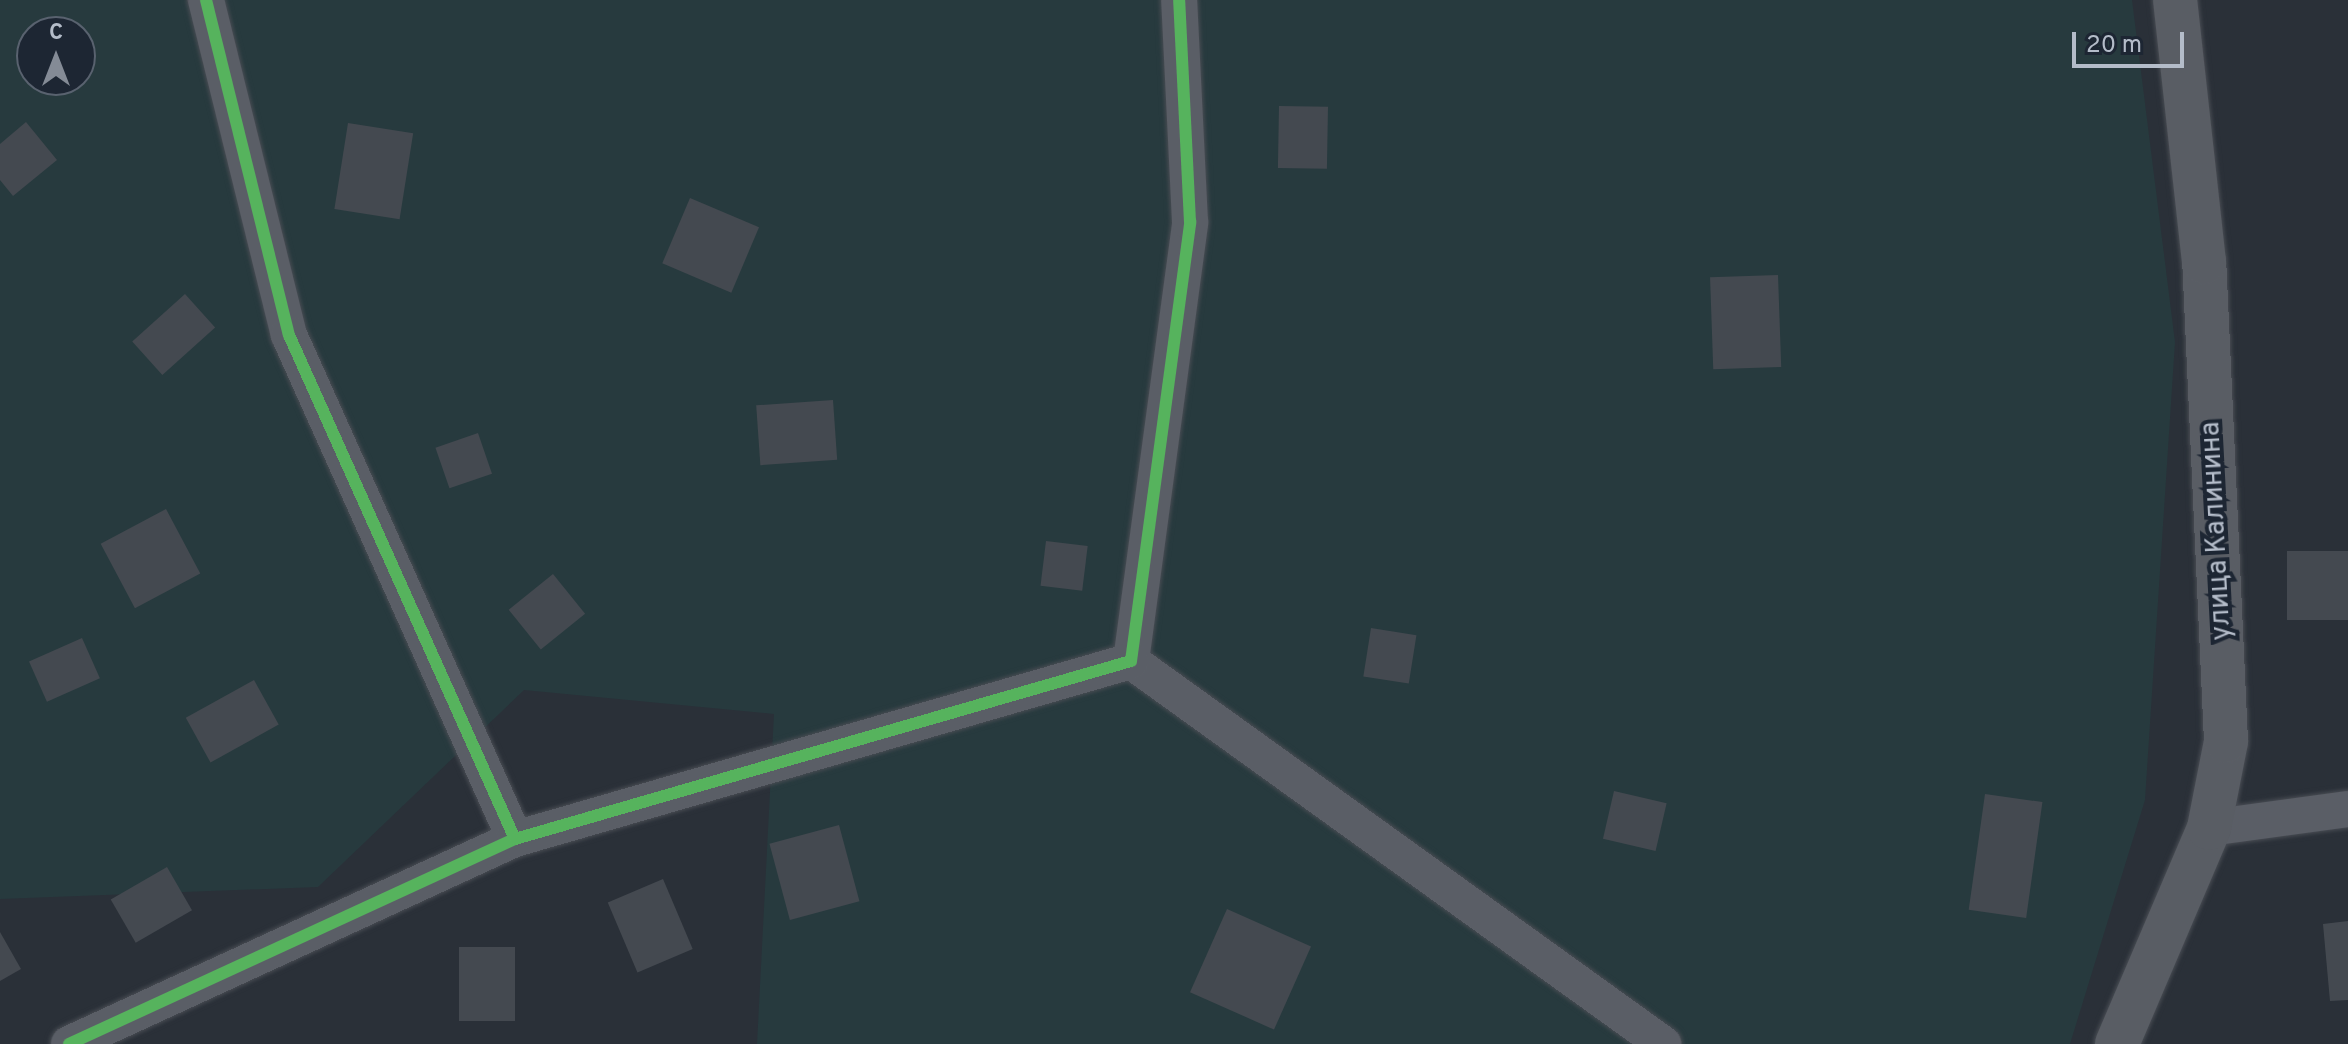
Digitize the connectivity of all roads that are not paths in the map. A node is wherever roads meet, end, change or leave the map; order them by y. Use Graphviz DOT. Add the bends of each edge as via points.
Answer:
graph roads {
  1 [pos="206,0"];
  2 [pos="1179,0"];
  3 [pos="2175,0"];
  4 [pos="1131,661"];
  5 [pos="2348,809"];
  6 [pos="2209,828"];
  7 [pos="515,839"];
  8 [pos="69,1044"];
  9 [pos="1663,1044"];
  10 [pos="2117,1044"];
  1 -- 7 [label="street" via="289,335"];
  2 -- 4 [label="street" via="1190,222"];
  3 -- 6 [label="main road, улица Калинина" via="2204,262 2226,725"];
  4 -- 7 [label="street"];
  4 -- 9 [label="street"];
  5 -- 6 [label="street"];
  6 -- 10 [label="main road, улица Калинина"];
  7 -- 8 [label="street"];
}
